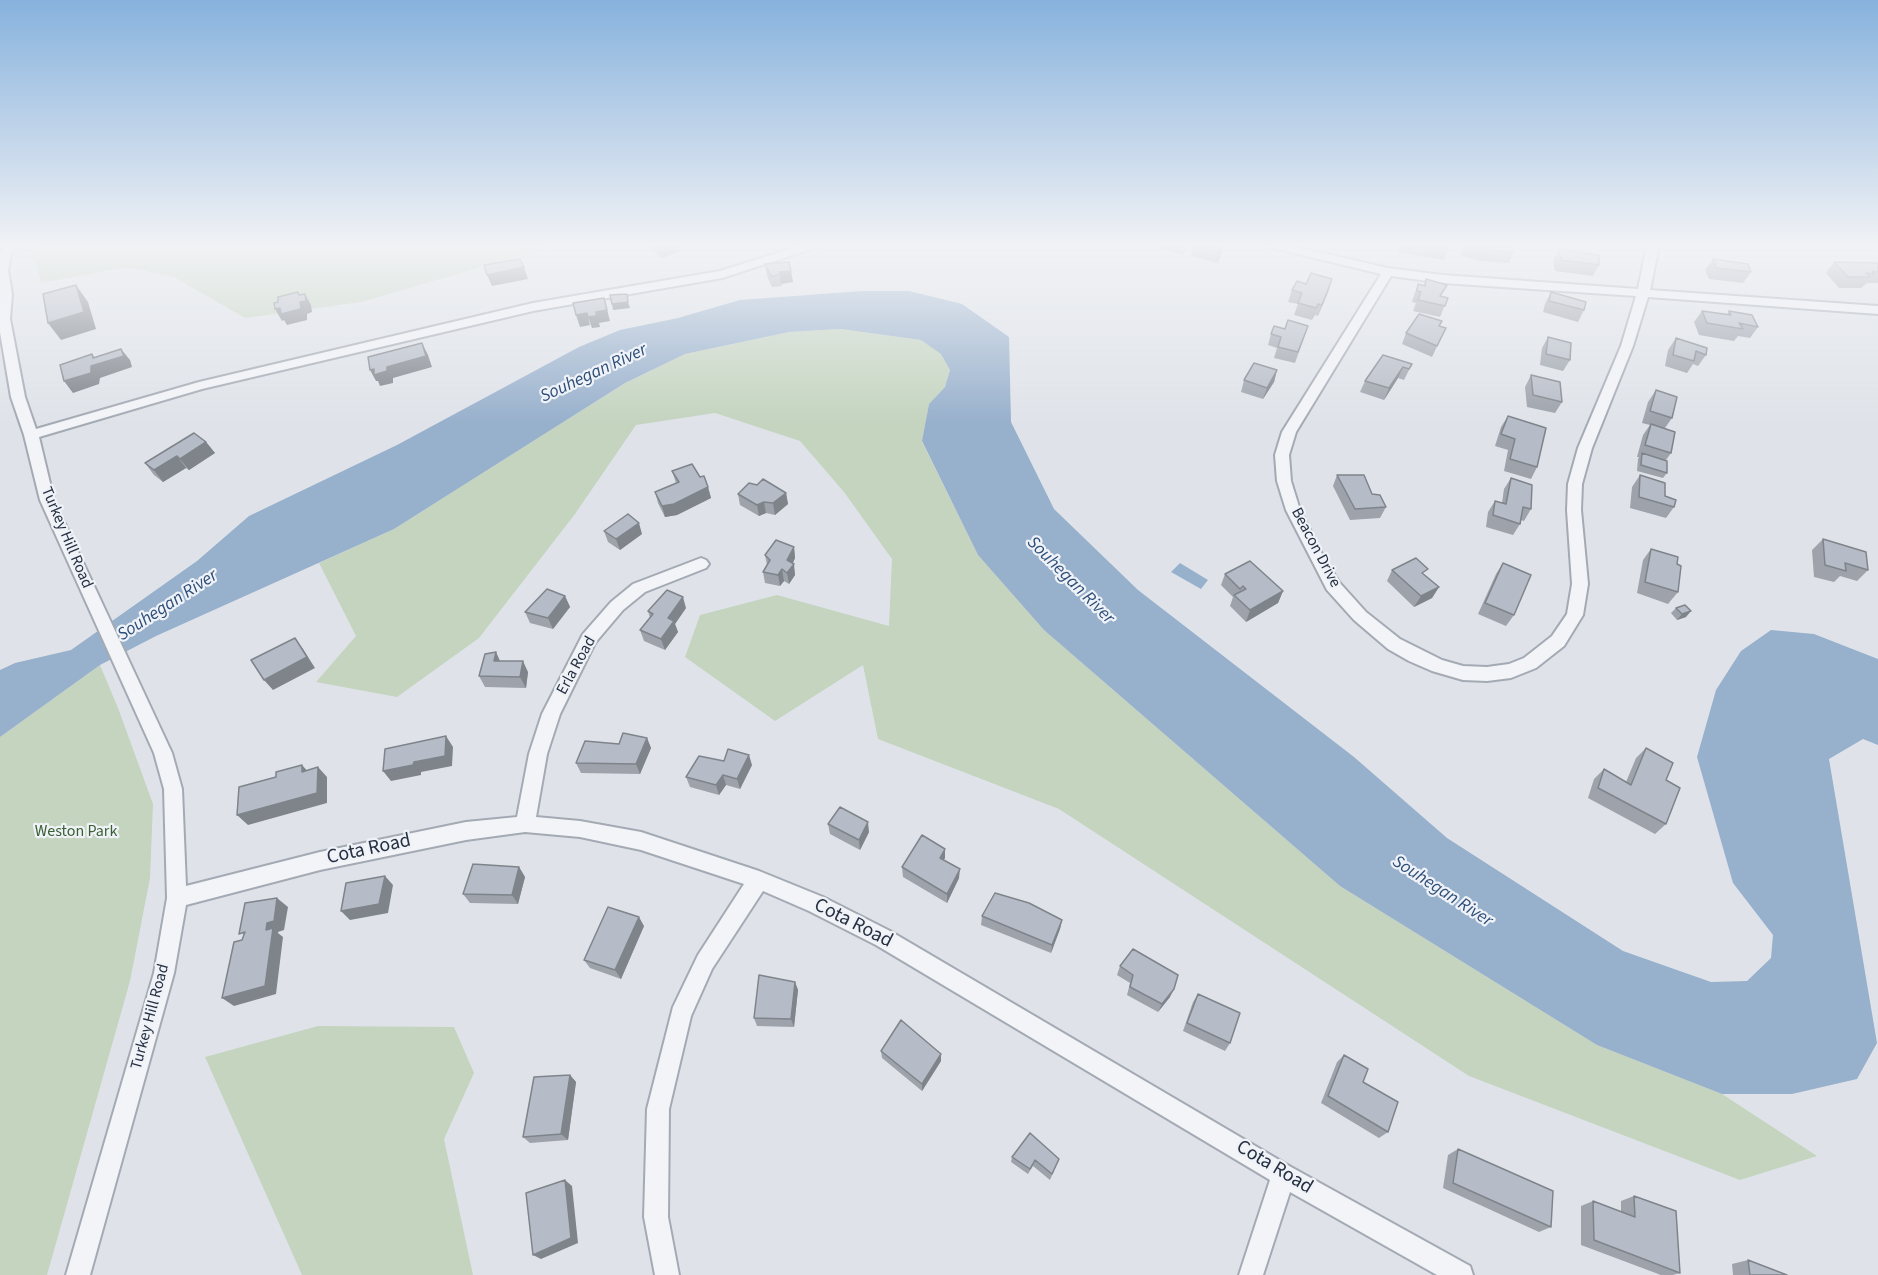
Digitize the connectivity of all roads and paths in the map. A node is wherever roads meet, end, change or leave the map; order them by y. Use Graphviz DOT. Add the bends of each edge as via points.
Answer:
graph roads {
  1 [pos="5,304"];
  2 [pos="548,304"];
  3 [pos="1368,304"];
  4 [pos="1639,304"];
  5 [pos="1802,304"];
  6 [pos="1878,310"];
  7 [pos="31,435"];
  8 [pos="701,564"];
  9 [pos="525,824"];
  10 [pos="759,880"];
  11 [pos="177,898"];
  12 [pos="1283,1175"];
  13 [pos="78,1275"];
  14 [pos="667,1275"];
  15 [pos="1251,1275"];
  16 [pos="1461,1275"];
  1 -- 7 [label="street, Turkey Hill Road" via="4,319 18,397"];
  2 -- 7 [label="street" via="199,386"];
  3 -- 4 [label="street, Beacon Drive" via="1289,432 1282,455 1284,481 1293,510 1315,555 1346,601 1376,631 1438,666 1462,673 1487,674 1530,663 1558,641 1575,615 1580,584 1575,484"];
  5 -- 6 [label="street"];
  7 -- 11 [label="street, Turkey Hill Road" via="47,500 163,753 173,789"];
  8 -- 9 [label="street, Erla Road" via="639,588 617,606 589,639 551,714 538,754"];
  9 -- 10 [label="street, Cota Road" via="580,829 641,841"];
  9 -- 11 [label="street, Cota Road" via="405,842"];
  10 -- 12 [label="street, Cota Road" via="883,938"];
  10 -- 14 [label="street" via="705,962 681,1015 658,1109 656,1217"];
  11 -- 13 [label="street, Turkey Hill Road" via="164,973"];
  12 -- 15 [label="street"];
  12 -- 16 [label="street, Cota Road"];
}
